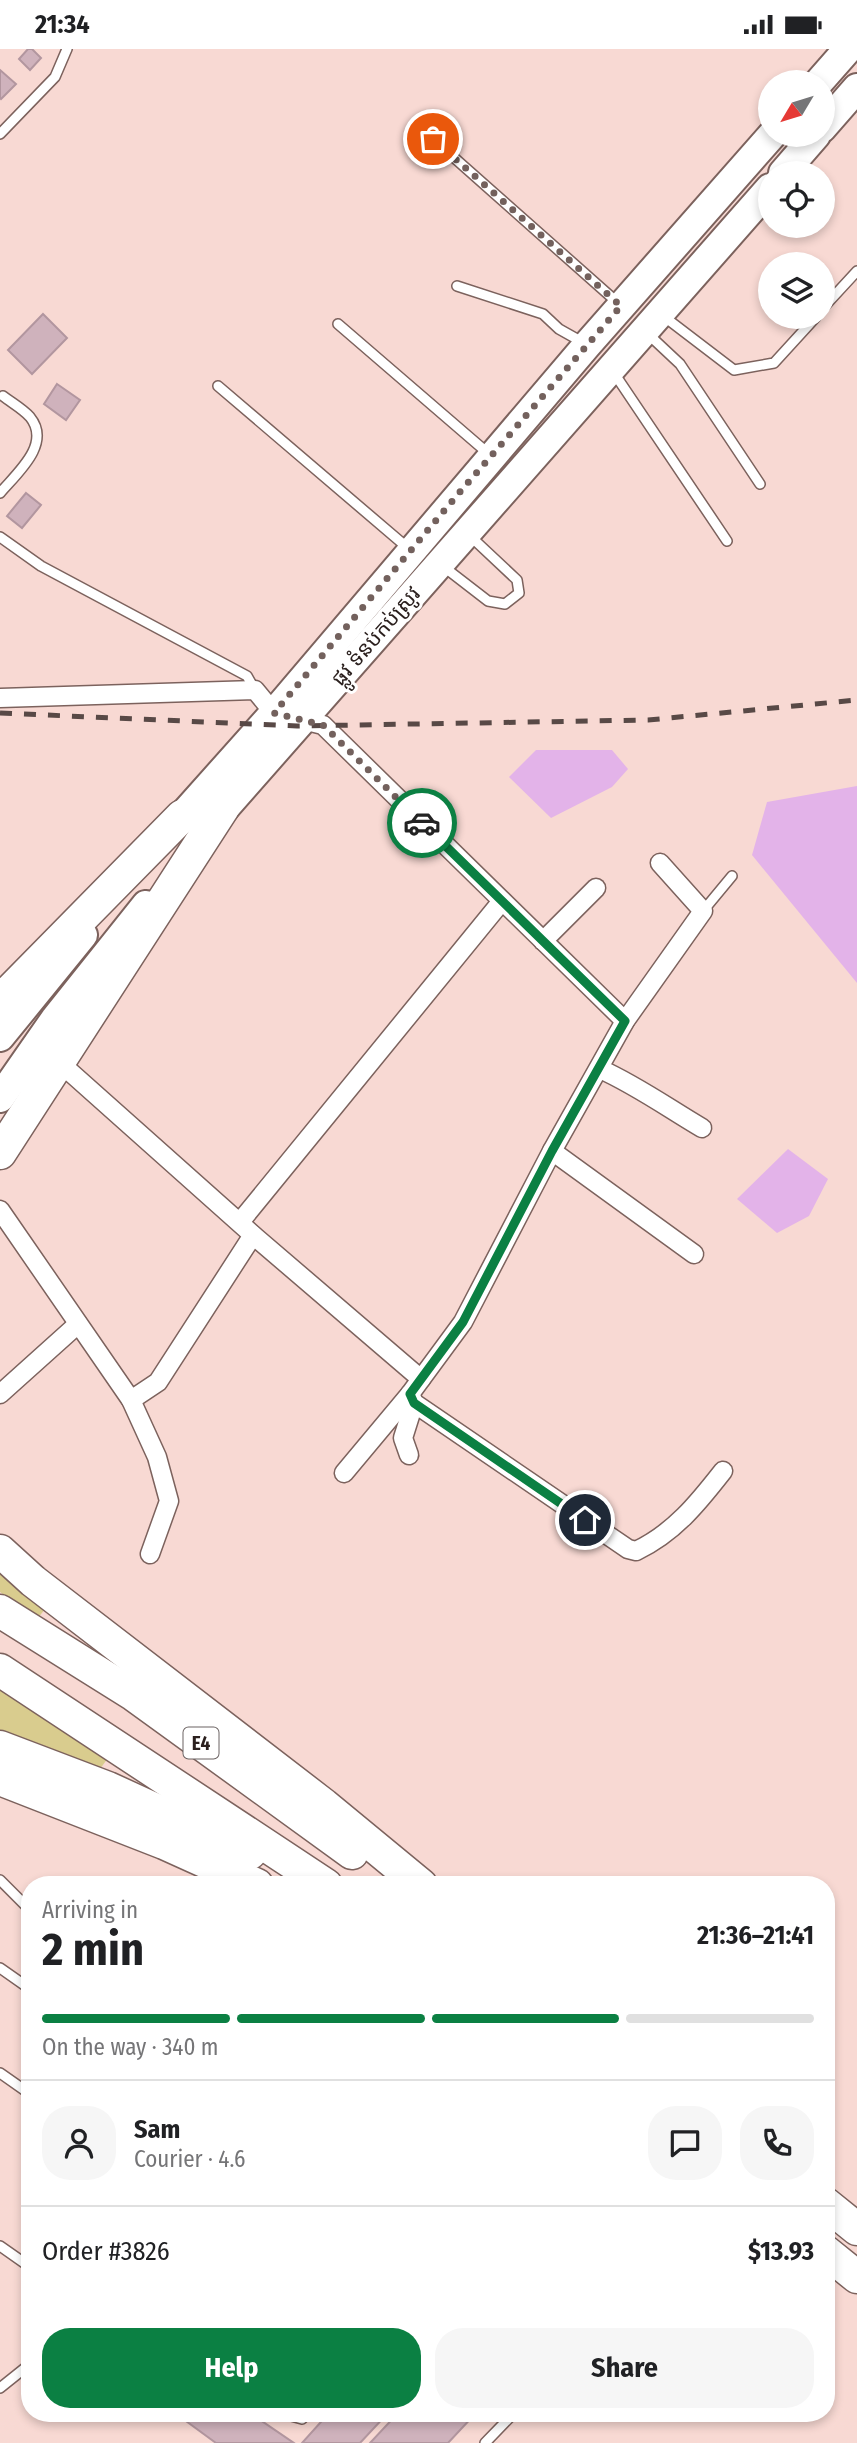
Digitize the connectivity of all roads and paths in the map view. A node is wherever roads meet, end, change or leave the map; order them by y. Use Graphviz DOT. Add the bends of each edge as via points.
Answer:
graph roads {
  1 [pos="67,49"];
  2 [pos="848,49"];
  3 [pos="830,70"];
  4 [pos="856,90"];
  5 [pos="835,113"];
  6 [pos="0,134"];
  7 [pos="433,139"];
  8 [pos="761,147"];
  9 [pos="806,147"];
  10 [pos="793,161"];
  11 [pos="758,202"];
  12 [pos="857,271"];
  13 [pos="457,286"];
  14 [pos="835,295"];
  15 [pos="621,306"];
  16 [pos="653,322"];
  17 [pos="338,324"];
  18 [pos="805,329"];
  19 [pos="587,345"];
  20 [pos="611,369"];
  21 [pos="218,386"];
  22 [pos="3,396"];
  23 [pos="491,456"];
  24 [pos="760,484"];
  25 [pos="0,493"];
  26 [pos="467,533"];
  27 [pos="0,537"];
  28 [pos="727,541"];
  29 [pos="411,550"];
  30 [pos="440,563"];
  31 [pos="255,690"];
  32 [pos="0,698"];
  33 [pos="274,713"];
  34 [pos="303,719"];
  35 [pos="223,808"];
  36 [pos="181,816"];
  37 [pos="660,863"];
  38 [pos="732,876"];
  39 [pos="597,888"];
  40 [pos="502,901"];
  41 [pos="703,911"];
  42 [pos="543,941"];
  43 [pos="0,1001"];
  44 [pos="625,1021"];
  45 [pos="0,1038"];
  46 [pos="59,1062"];
  47 [pos="600,1069"];
  48 [pos="0,1098"];
  49 [pos="702,1128"];
  50 [pos="552,1151"];
  51 [pos="0,1153"];
  52 [pos="0,1210"];
  53 [pos="240,1222"];
  54 [pos="253,1235"];
  55 [pos="694,1254"];
  56 [pos="78,1324"];
  57 [pos="421,1378"];
  58 [pos="0,1394"];
  59 [pos="412,1399"];
  60 [pos="131,1400"];
  61 [pos="409,1455"];
  62 [pos="723,1471"];
  63 [pos="344,1473"];
  64 [pos="0,1551"];
  65 [pos="150,1555"];
  66 [pos="0,1611"];
  67 [pos="0,1670"];
  68 [pos="0,1747"];
  69 [pos="0,1779"];
  70 [pos="237,1876"];
  71 [pos="290,1876"];
  72 [pos="312,1876"];
  73 [pos="384,1876"];
  74 [pos="410,1876"];
  75 [pos="0,1880"];
  76 [pos="21,1901"];
  77 [pos="0,1968"];
  78 [pos="21,1983"];
  79 [pos="0,2073"];
  80 [pos="21,2088"];
  81 [pos="835,2211"];
  82 [pos="857,2229"];
  83 [pos="0,2246"];
  84 [pos="835,2259"];
  85 [pos="21,2261"];
  86 [pos="857,2277"];
  87 [pos="21,2371"];
  88 [pos="0,2388"];
  89 [pos="505,2422"];
  90 [pos="485,2443"];
  1 -- 6 [label="lane" via="55,77"];
  2 -- 3 [label="main road"];
  4 -- 5 [label="main road"];
  7 -- 15 [label="lane"];
  8 -- 15 [label="main road, ផ្លូវ ទំនប់កប់ស្រូវ"];
  9 -- 10 [label="main road"];
  11 -- 16 [label="main road, ផ្លូវ ទំនប់កប់ស្រូវ"];
  12 -- 14 [label="lane"];
  13 -- 19 [label="lane" via="543,314"];
  15 -- 19 [label="main road, ផ្លូវ ទំនប់កប់ស្រូវ"];
  16 -- 18 [label="lane" via="734,370 774,363"];
  16 -- 20 [label="main road, ផ្លូវ ទំនប់កប់ស្រូវ"];
  16 -- 24 [label="lane"];
  17 -- 23 [label="lane"];
  19 -- 23 [label="main road, ផ្លូវ ទំនប់កប់ស្រូវ"];
  20 -- 26 [label="main road, ផ្លូវ ទំនប់កប់ស្រូវ"];
  20 -- 28 [label="lane"];
  21 -- 29 [label="lane"];
  22 -- 25 [label="lane" via="28,415 39,436 36,449"];
  23 -- 29 [label="main road, ផ្លូវ ទំនប់កប់ស្រូវ"];
  26 -- 30 [label="main road, ផ្លូវ ទំនប់កប់ស្រូវ"];
  26 -- 30 [label="lane" via="517,580 519,593 505,604 488,601"];
  27 -- 31 [label="lane" via="41,565 247,676"];
  29 -- 33 [label="main road, ផ្លូវ ទំនប់កប់ស្រូវ"];
  30 -- 34 [label="main road, ផ្លូវ ទំនប់កប់ស្រូវ"];
  31 -- 32 [label="street"];
  31 -- 33 [label="street"];
  33 -- 34 [label="street"];
  33 -- 36 [label="main road, ផ្លូវ ទំនប់កប់ស្រូវ"];
  34 -- 35 [label="main road, ផ្លូវ ទំនប់កប់ស្រូវ"];
  34 -- 40 [label="street" via="323,725"];
  35 -- 46 [label="highway"];
  35 -- 48 [label="main road, ផ្លូវ ទំនប់កប់ស្រូវ" via="55,1019"];
  36 -- 43 [label="highway"];
  36 -- 45 [label="main road, ផ្លូវ ទំនប់កប់ស្រូវ"];
  37 -- 41 [label="street"];
  38 -- 41 [label="lane"];
  39 -- 42 [label="street"];
  40 -- 42 [label="street"];
  40 -- 53 [label="street"];
  41 -- 44 [label="street"];
  42 -- 44 [label="street"];
  44 -- 47 [label="street"];
  46 -- 51 [label="highway"];
  46 -- 53 [label="street"];
  47 -- 49 [label="street"];
  47 -- 50 [label="street"];
  50 -- 55 [label="street"];
  50 -- 57 [label="street" via="463,1322"];
  52 -- 56 [label="street"];
  53 -- 54 [label="street"];
  54 -- 57 [label="street"];
  54 -- 60 [label="street" via="158,1382"];
  56 -- 58 [label="street"];
  56 -- 60 [label="street"];
  57 -- 59 [label="street"];
  59 -- 61 [label="street" via="403,1438"];
  59 -- 62 [label="street" via="636,1551 693,1509"];
  59 -- 63 [label="street"];
  60 -- 65 [label="street" via="157,1457 169,1501"];
  64 -- 74 [label="highway"];
  66 -- 73 [label="highway, E4" via="134,1695"];
  67 -- 72 [label="highway, E4"];
  68 -- 71 [label="highway" via="108,1788"];
  69 -- 70 [label="highway"];
  75 -- 76 [label="lane"];
  77 -- 78 [label="lane"];
  79 -- 80 [label="lane"];
  81 -- 82 [label="highway"];
  83 -- 85 [label="lane"];
  84 -- 86 [label="highway"];
  87 -- 88 [label="lane"];
  89 -- 90 [label="lane"];
}
